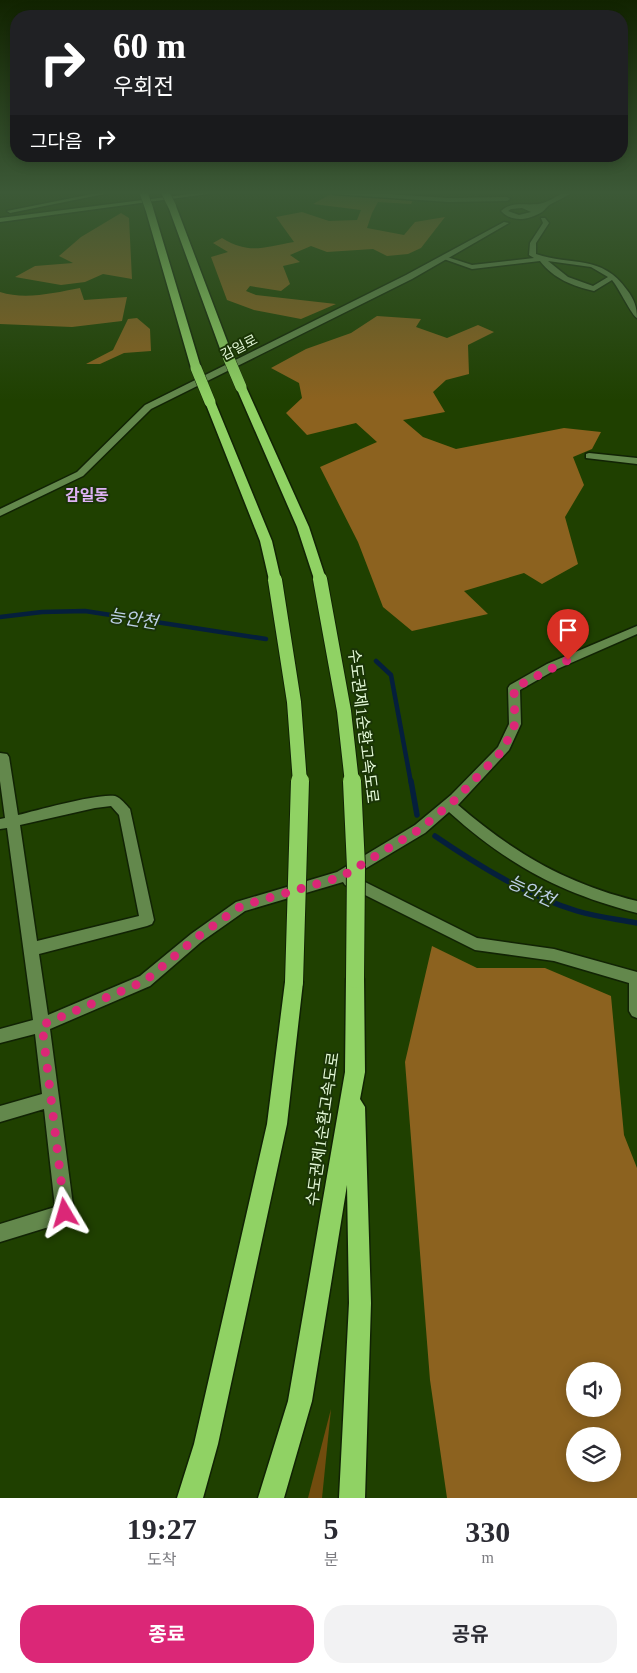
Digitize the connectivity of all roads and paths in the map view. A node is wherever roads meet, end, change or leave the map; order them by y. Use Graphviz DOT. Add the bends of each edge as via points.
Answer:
graph roads {
  1 [pos="165,262"];
  2 [pos="193,262"];
  3 [pos="436,262"];
  4 [pos="456,262"];
  5 [pos="517,262"];
  6 [pos="544,262"];
  7 [pos="563,262"];
  8 [pos="612,278"];
  9 [pos="637,316"];
  10 [pos="589,456"];
  11 [pos="637,461"];
  12 [pos="0,513"];
  13 [pos="637,630"];
  14 [pos="3,757"];
  15 [pos="448,805"];
  16 [pos="7,822"];
  17 [pos="341,877"];
  18 [pos="637,907"];
  19 [pos="32,949"];
  20 [pos="636,979"];
  21 [pos="637,1011"];
  22 [pos="42,1025"];
  23 [pos="0,1036"];
  24 [pos="355,1072"];
  25 [pos="52,1099"];
  26 [pos="0,1114"];
  27 [pos="0,1233"];
  28 [pos="206,1444"];
  29 [pos="181,1498"];
  30 [pos="190,1498"];
  31 [pos="270,1498"];
  32 [pos="352,1498"];
  1 -- 28 [label="highway, bridge" via="196,368 266,541 294,702 300,775 294,982 277,1124"];
  2 -- 24 [label="highway, 수도권제1순환고속도로, bridge" via="227,354 303,527 320,579 340,680 354,808"];
  3 -- 12 [label="street, 감일로" via="148,407 80,474"];
  4 -- 5 [label="street" via="472,267"];
  6 -- 8 [label="street" via="550,271 568,281 594,289"];
  7 -- 8 [label="street" via="593,266"];
  8 -- 9 [label="street" via="619,282 630,298"];
  10 -- 11 [label="street"];
  13 -- 15 [label="street" via="551,667 514,688 515,724 503,750"];
  14 -- 16 [label="street"];
  15 -- 17 [label="street" via="420,829"];
  15 -- 18 [label="street" via="484,835 544,874"];
  16 -- 19 [label="street"];
  16 -- 19 [label="street" via="114,801 125,813 147,920"];
  17 -- 20 [label="street" via="475,944 554,956"];
  17 -- 22 [label="street" via="241,906 145,981"];
  19 -- 22 [label="street"];
  20 -- 21 [label="street"];
  22 -- 23 [label="street"];
  22 -- 25 [label="street"];
  24 -- 31 [label="highway, 수도권제1순환고속도로" via="300,1402"];
  24 -- 32 [label="highway" via="360,1302"];
  25 -- 26 [label="street"];
  25 -- 27 [label="street" via="65,1213"];
  28 -- 29 [label="highway"];
  28 -- 30 [label="highway"];
}
